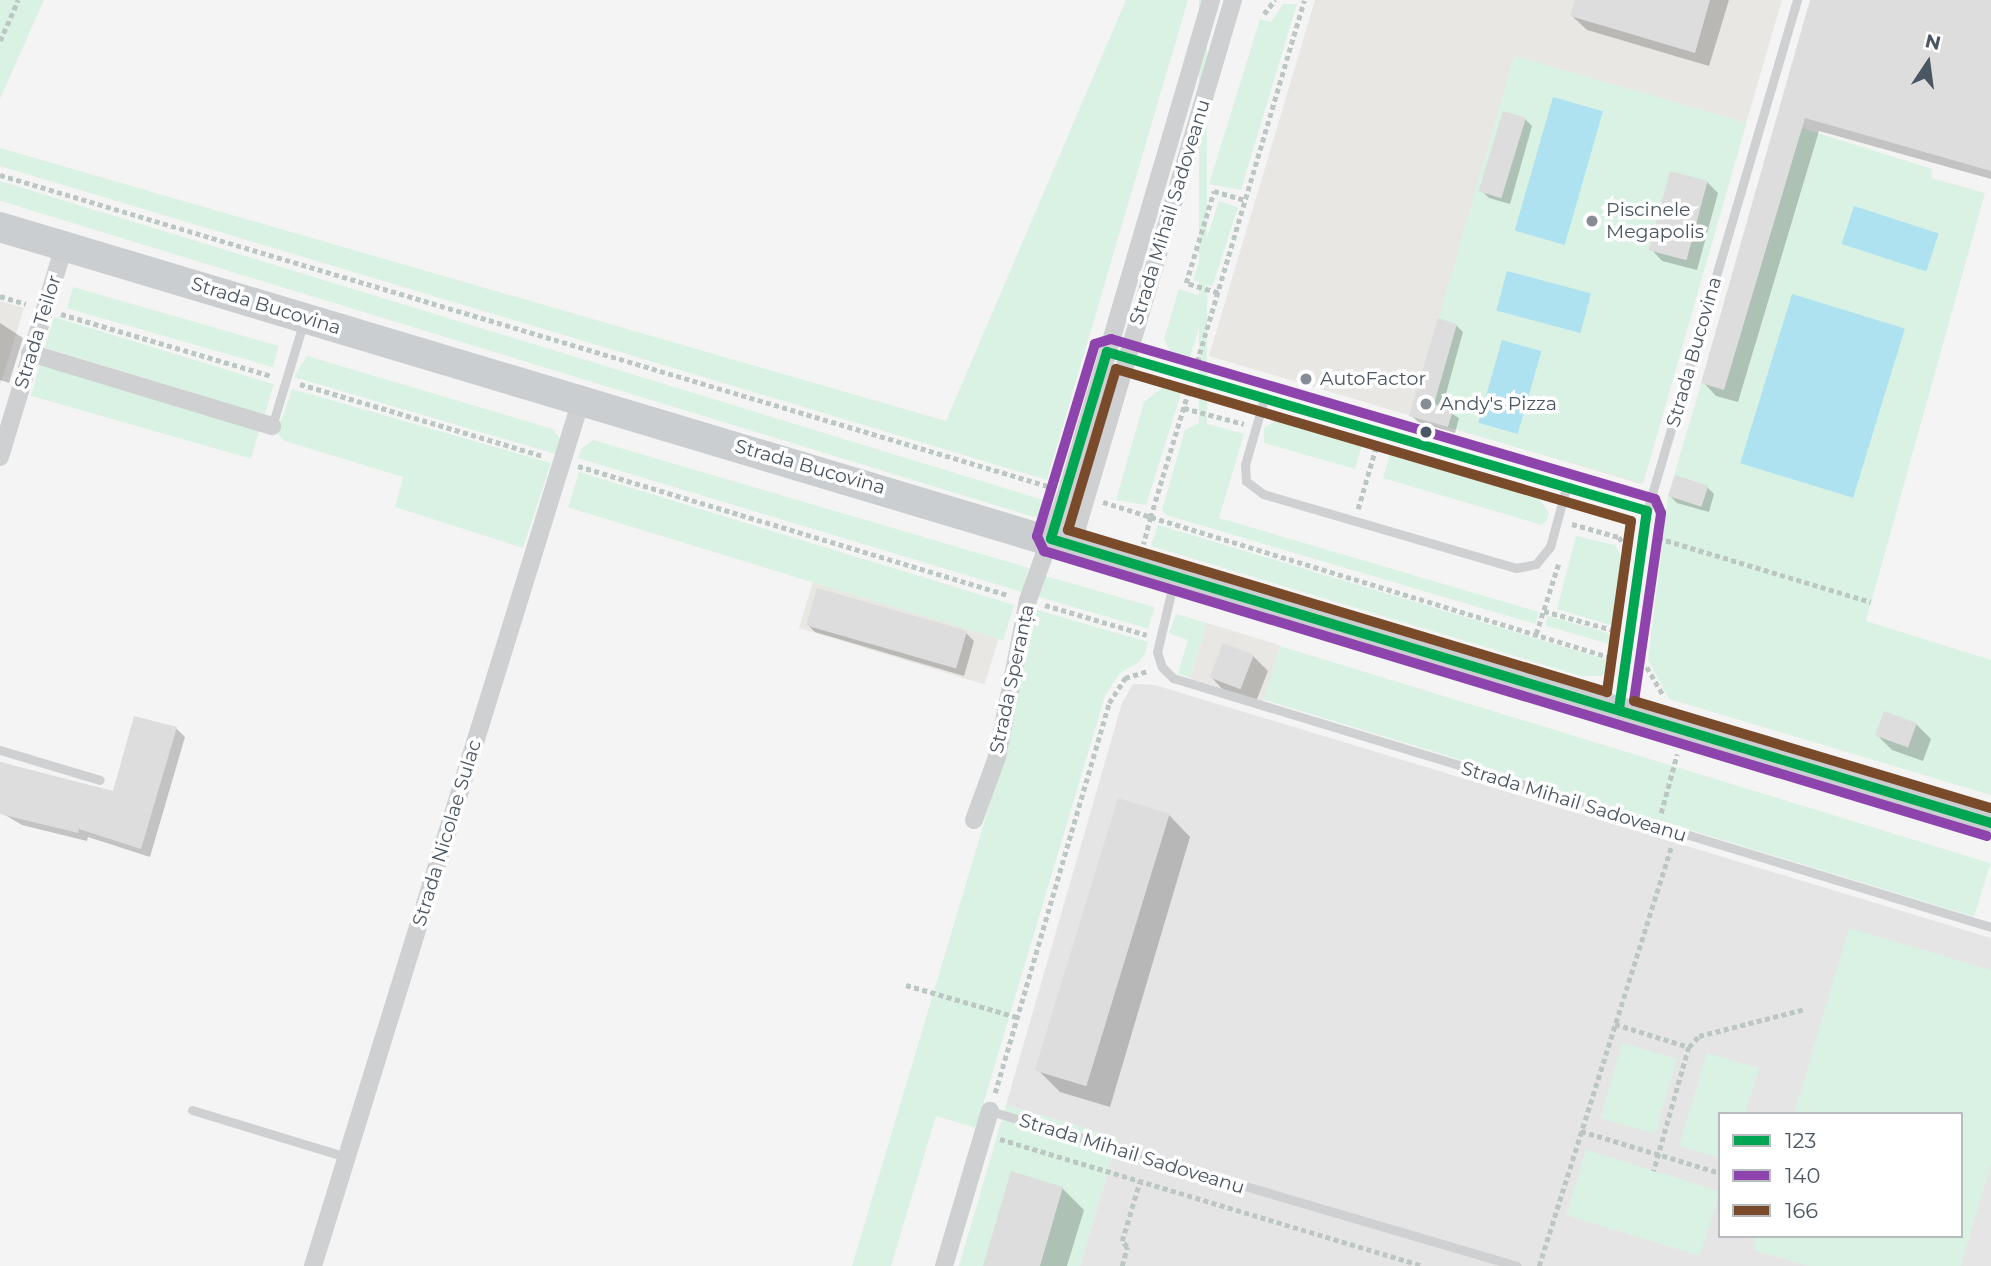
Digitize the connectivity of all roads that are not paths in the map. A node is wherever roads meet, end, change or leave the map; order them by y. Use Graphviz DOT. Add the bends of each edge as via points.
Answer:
graph roads {
  1 [pos="1211,0"];
  2 [pos="1233,0"];
  3 [pos="1797,0"];
  4 [pos="0,227"];
  5 [pos="64,247"];
  6 [pos="305,318"];
  7 [pos="1107,352"];
  8 [pos="30,353"];
  9 [pos="1126,358"];
  10 [pos="1264,399"];
  11 [pos="582,400"];
  12 [pos="272,426"];
  13 [pos="0,457"];
  14 [pos="1566,488"];
  15 [pos="1647,511"];
  16 [pos="1061,542"];
  17 [pos="1175,576"];
  18 [pos="1619,709"];
  19 [pos="0,750"];
  20 [pos="100,780"];
  21 [pos="974,820"];
  22 [pos="1991,823"];
  23 [pos="1991,927"];
  24 [pos="192,1110"];
  25 [pos="990,1111"];
  26 [pos="347,1157"];
  27 [pos="313,1266"];
  28 [pos="944,1266"];
  29 [pos="1517,1266"];
  1 -- 7 [label="street, Strada Mihail Sadoveanu"];
  2 -- 9 [label="street, Strada Mihail Sadoveanu"];
  3 -- 15 [label="lane, Strada Bucovina"];
  4 -- 5 [label="main road, Strada Bucovina"];
  5 -- 6 [label="main road, Strada Bucovina"];
  5 -- 8 [label="street, Strada Teilor"];
  6 -- 11 [label="main road, Strada Bucovina"];
  6 -- 12 [label="lane"];
  7 -- 9 [label="lane"];
  7 -- 16 [label="street, Strada Mihail Sadoveanu"];
  8 -- 12 [label="street"];
  8 -- 13 [label="street, Strada Teilor"];
  9 -- 10 [label="lane"];
  9 -- 16 [label="street, Strada Mihail Sadoveanu" via="1085,496"];
  10 -- 14 [label="lane"];
  10 -- 14 [label="lane" via="1246,481 1263,494 1354,521 1516,568 1536,564 1550,547"];
  11 -- 16 [label="main road, Strada Bucovina"];
  11 -- 26 [label="street, Strada Nicolae Sulac"];
  14 -- 15 [label="lane"];
  15 -- 18 [label="lane, Strada Bucovina" via="1619,660"];
  16 -- 17 [label="main road, Strada Bucovina"];
  16 -- 21 [label="street, Strada Speranța" via="1028,600 997,757"];
  17 -- 18 [label="main road, Strada Bucovina"];
  17 -- 23 [label="lane, Strada Mihail Sadoveanu" via="1158,638 1162,667 1173,678"];
  18 -- 22 [label="main road, Strada Bucovina"];
  19 -- 20 [label="lane"];
  24 -- 26 [label="lane"];
  25 -- 28 [label="street"];
  25 -- 29 [label="lane, Strada Mihail Sadoveanu" via="1205,1178"];
  26 -- 27 [label="street, Strada Nicolae Sulac"];
}
